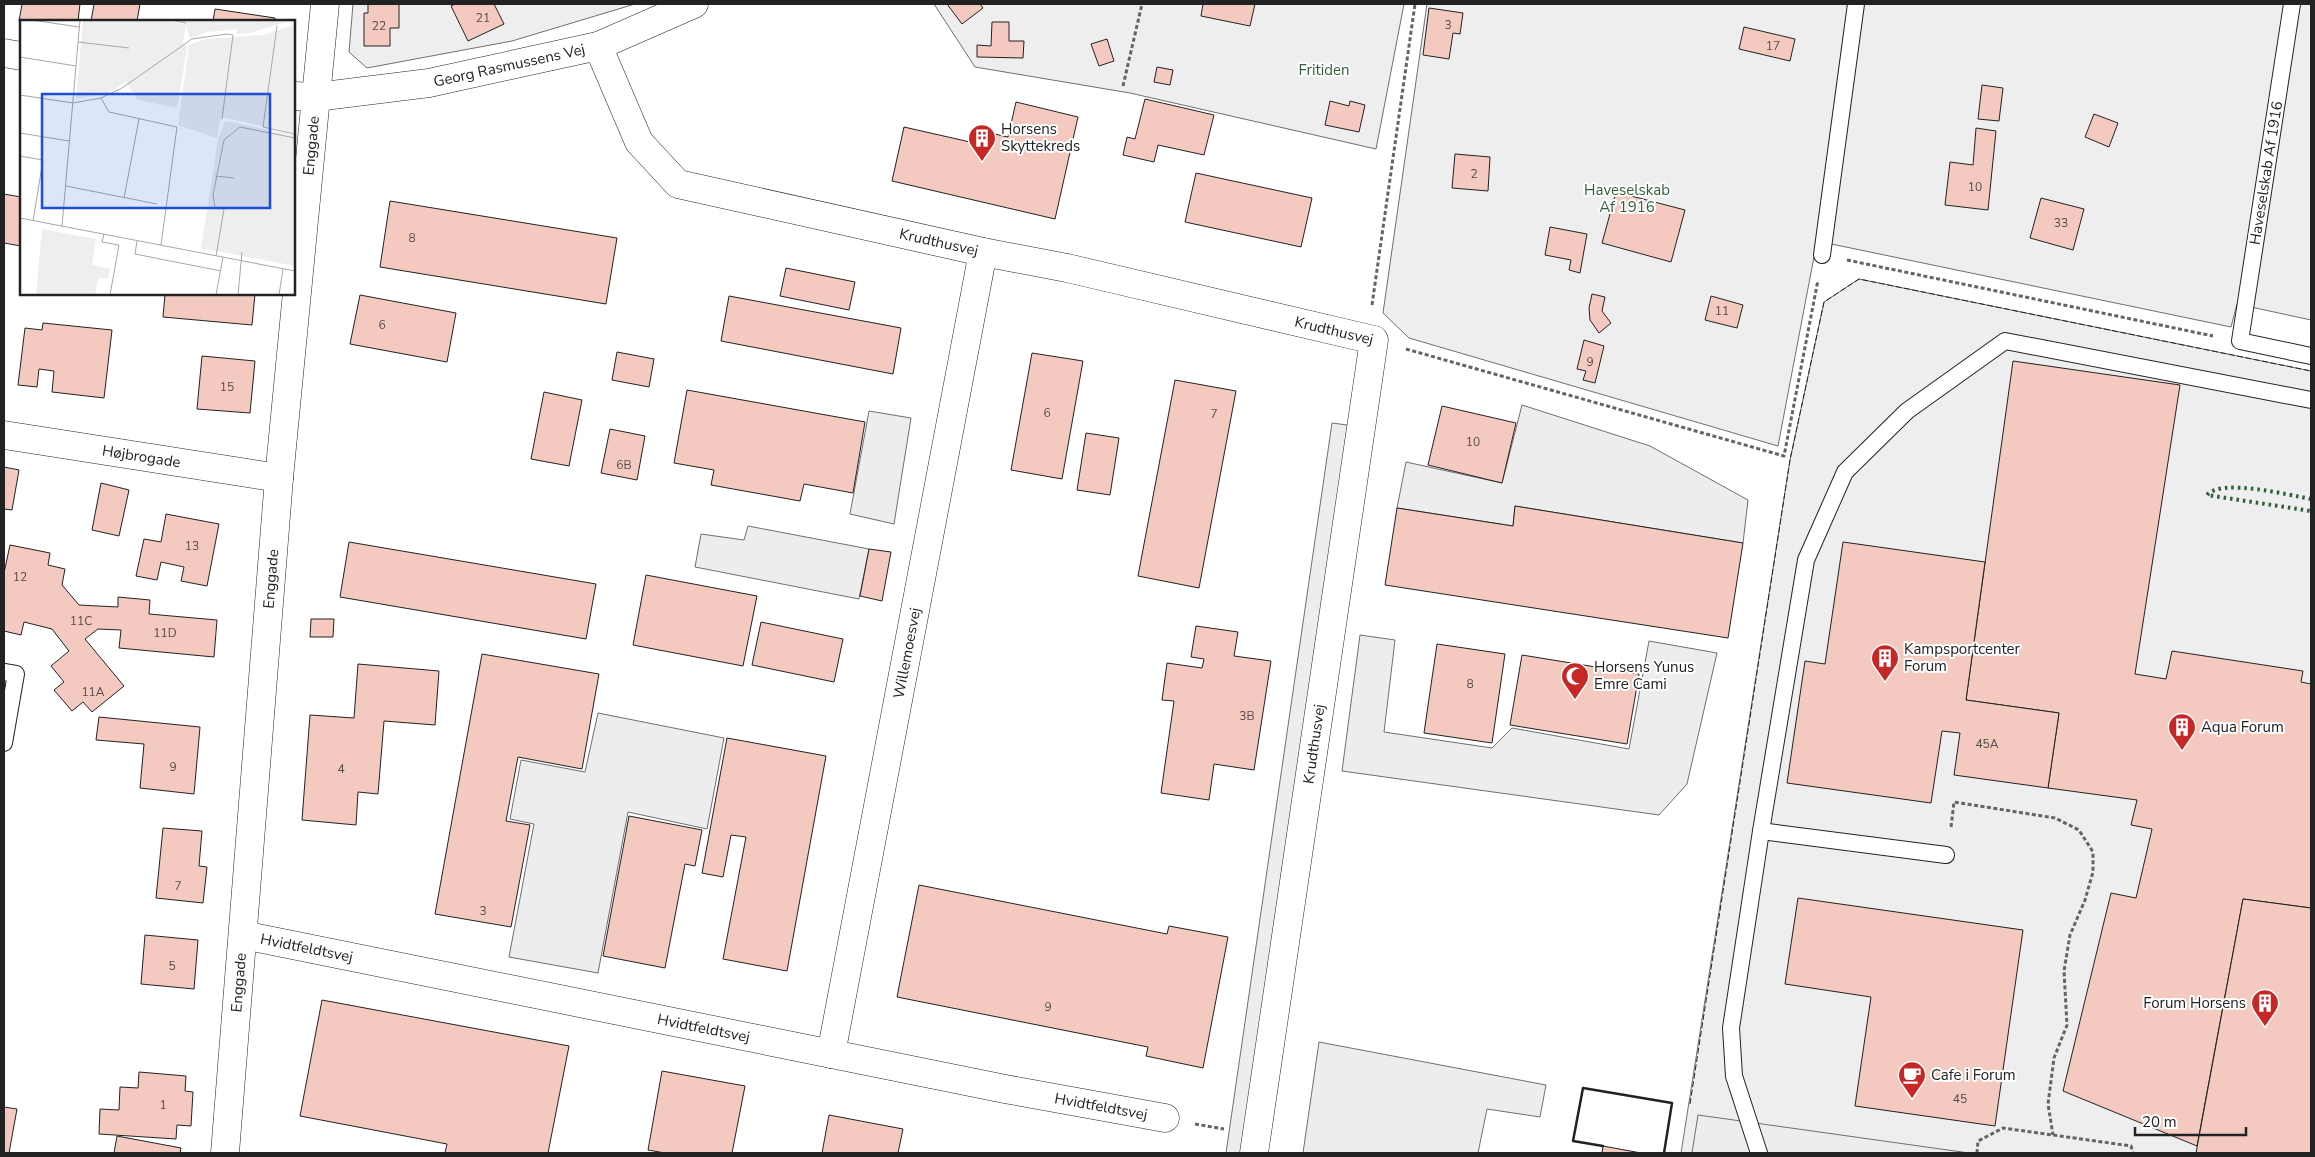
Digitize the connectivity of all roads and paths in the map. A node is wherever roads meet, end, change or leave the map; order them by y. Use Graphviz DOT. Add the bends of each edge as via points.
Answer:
graph roads {
  1 [pos="324,4"];
  2 [pos="694,4"];
  3 [pos="1142,4"];
  4 [pos="1415,4"];
  5 [pos="1856,4"];
  6 [pos="2292,4"];
  7 [pos="598,46"];
  8 [pos="4,53"];
  9 [pos="20,56"];
  10 [pos="1123,86"];
  11 [pos="305,97"];
  12 [pos="295,244"];
  13 [pos="983,252"];
  14 [pos="1822,255"];
  15 [pos="291,295"];
  16 [pos="1371,309"];
  17 [pos="1374,340"];
  18 [pos="2240,341"];
  19 [pos="2311,356"];
  20 [pos="2311,400"];
  21 [pos="4,435"];
  22 [pos="279,478"];
  23 [pos="4,672"];
  24 [pos="4,743"];
  25 [pos="1761,831"];
  26 [pos="1946,855"];
  27 [pos="243,935"];
  28 [pos="830,1054"];
  29 [pos="1164,1118"];
  30 [pos="2053,1135"];
  31 [pos="225,1153"];
  32 [pos="1254,1153"];
  33 [pos="1759,1153"];
  34 [pos="1977,1153"];
  35 [pos="2133,1153"];
  1 -- 11 [label="street, Enggade"];
  2 -- 7 [label="street, Georg Rasmussens Vej"];
  3 -- 10 [label="path"];
  4 -- 16 [label="path"];
  5 -- 14 [label="lane"];
  6 -- 18 [label="lane, Haveselskab Af 1916"];
  7 -- 11 [label="street, Georg Rasmussens Vej" via="429,84"];
  7 -- 13 [label="street, Krudthusvej" via="639,142 678,184"];
  8 -- 9 [label="street"];
  11 -- 12 [label="street, Enggade"];
  13 -- 17 [label="street, Krudthusvej" via="1067,268"];
  13 -- 28 [label="street, Willemoesvej"];
  14 -- 17 [label="path" via="1784,456"];
  14 -- 18 [label="path"];
  15 -- 22 [label="street, Enggade"];
  17 -- 32 [label="street, Krudthusvej"];
  18 -- 19 [label="lane"];
  20 -- 25 [label="lane" via="2005,341 1907,412 1845,472 1806,560"];
  21 -- 22 [label="street, Højbrogade"];
  22 -- 27 [label="street, Enggade"];
  23 -- 24 [label="lane" via="16,674"];
  25 -- 26 [label="lane"];
  25 -- 33 [label="lane" via="1731,1028 1734,1076"];
  26 -- 30 [label="path" via="1954,802 2054,818 2079,830 2092,852 2093,872 2070,936 2064,971 2067,1025 2054,1058 2048,1104"];
  27 -- 28 [label="street, Hvidtfeldtsvej"];
  27 -- 31 [label="street, Enggade"];
  28 -- 29 [label="street, Hvidtfeldtsvej"];
  30 -- 34 [label="path" via="2003,1128 1978,1141"];
  30 -- 35 [label="path" via="2131,1146"];
}
